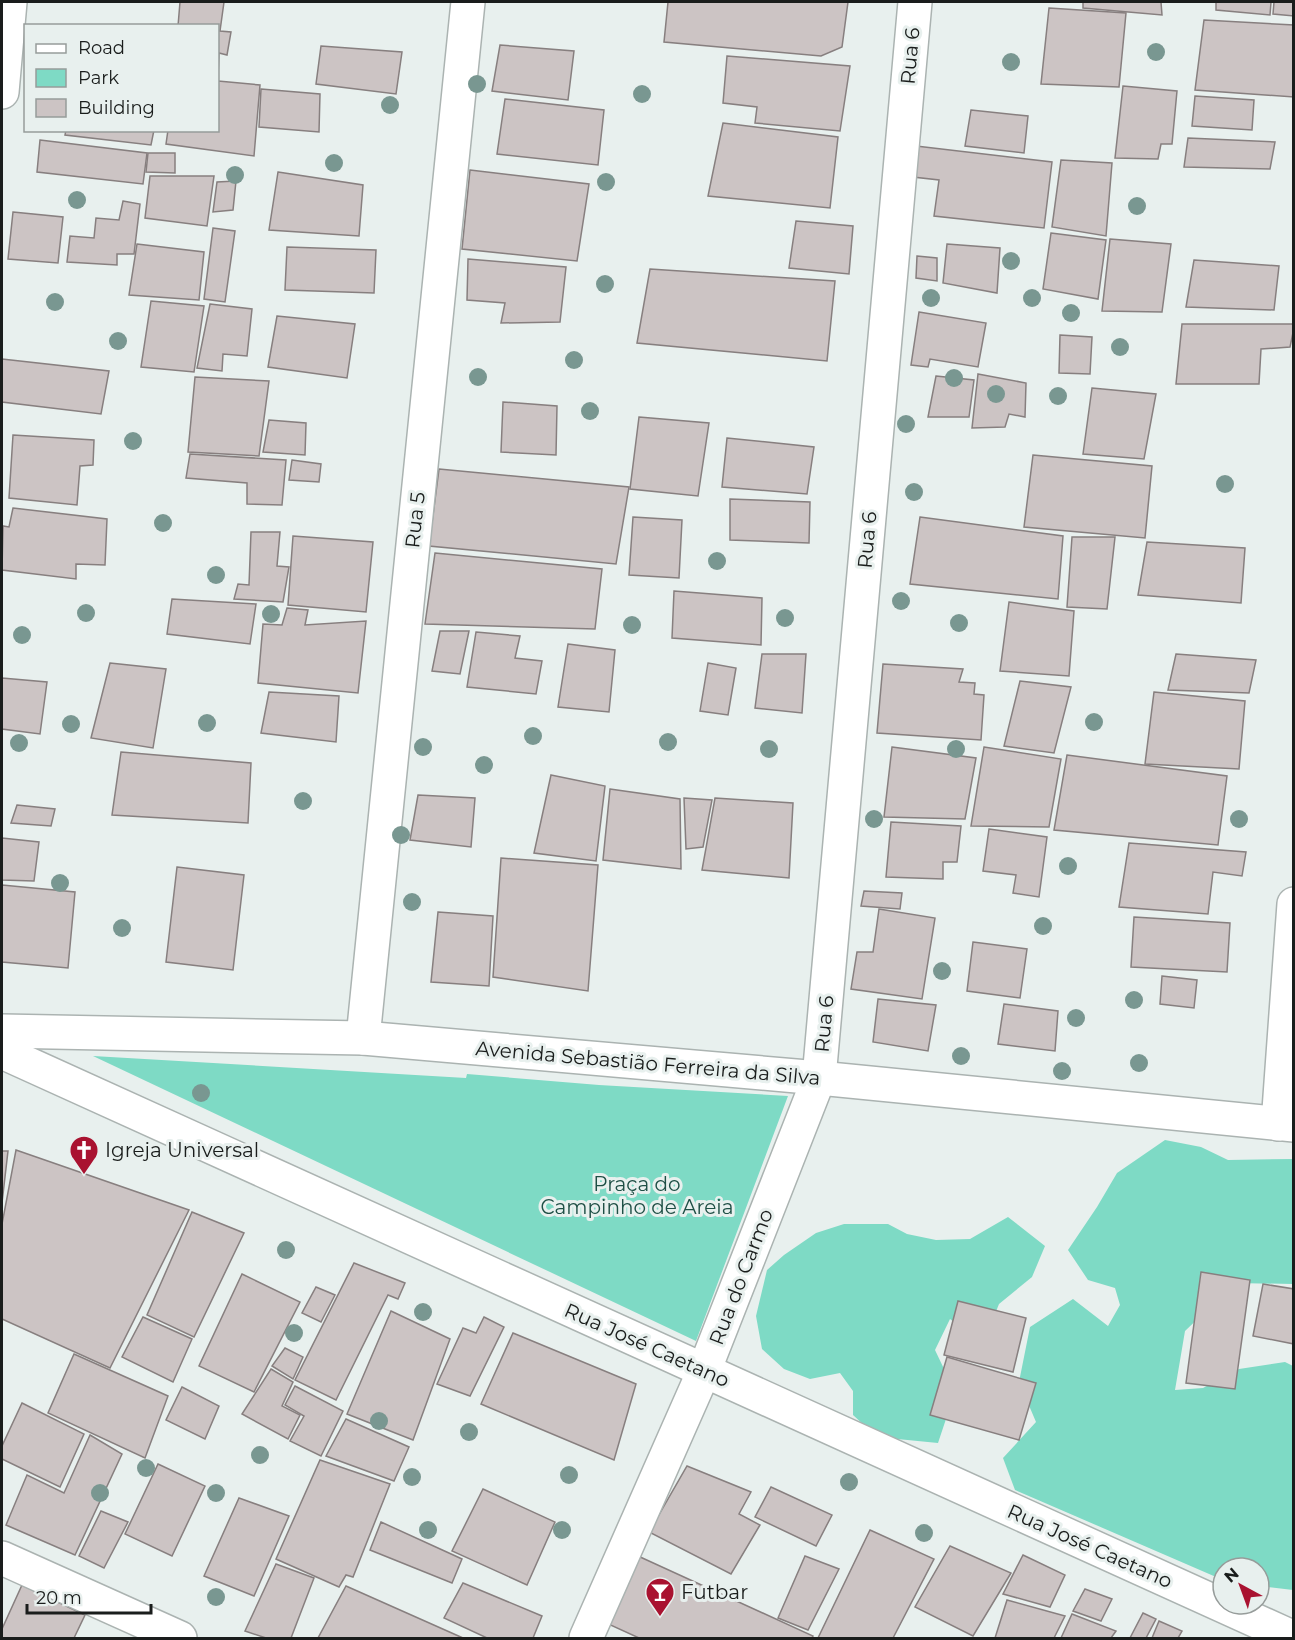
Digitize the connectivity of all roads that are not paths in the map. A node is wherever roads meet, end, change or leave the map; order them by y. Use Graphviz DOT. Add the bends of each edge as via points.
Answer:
graph roads {
  1 [pos="10,2"];
  2 [pos="468,2"];
  3 [pos="915,2"];
  4 [pos="2,92"];
  5 [pos="1293,904"];
  6 [pos="2,1031"];
  7 [pos="363,1038"];
  8 [pos="2,1052"];
  9 [pos="819,1078"];
  10 [pos="1286,1125"];
  11 [pos="704,1371"];
  12 [pos="2,1558"];
  13 [pos="180,1638"];
  14 [pos="586,1638"];
  15 [pos="1293,1638"];
  1 -- 4 [label="street"];
  2 -- 7 [label="street, Rua 5"];
  3 -- 9 [label="street, Rua 6"];
  5 -- 10 [label="street"];
  6 -- 7 [label="street, Avenida Sebastião Ferreira da Silva"];
  7 -- 9 [label="street, Avenida Sebastião Ferreira da Silva"];
  8 -- 11 [label="street, Rua José Caetano"];
  9 -- 10 [label="street, Avenida Sebastião Ferreira da Silva"];
  9 -- 11 [label="street, Rua do Carmo"];
  11 -- 14 [label="street, Rua do Carmo"];
  11 -- 15 [label="street, Rua José Caetano"];
  12 -- 13 [label="street"];
}
